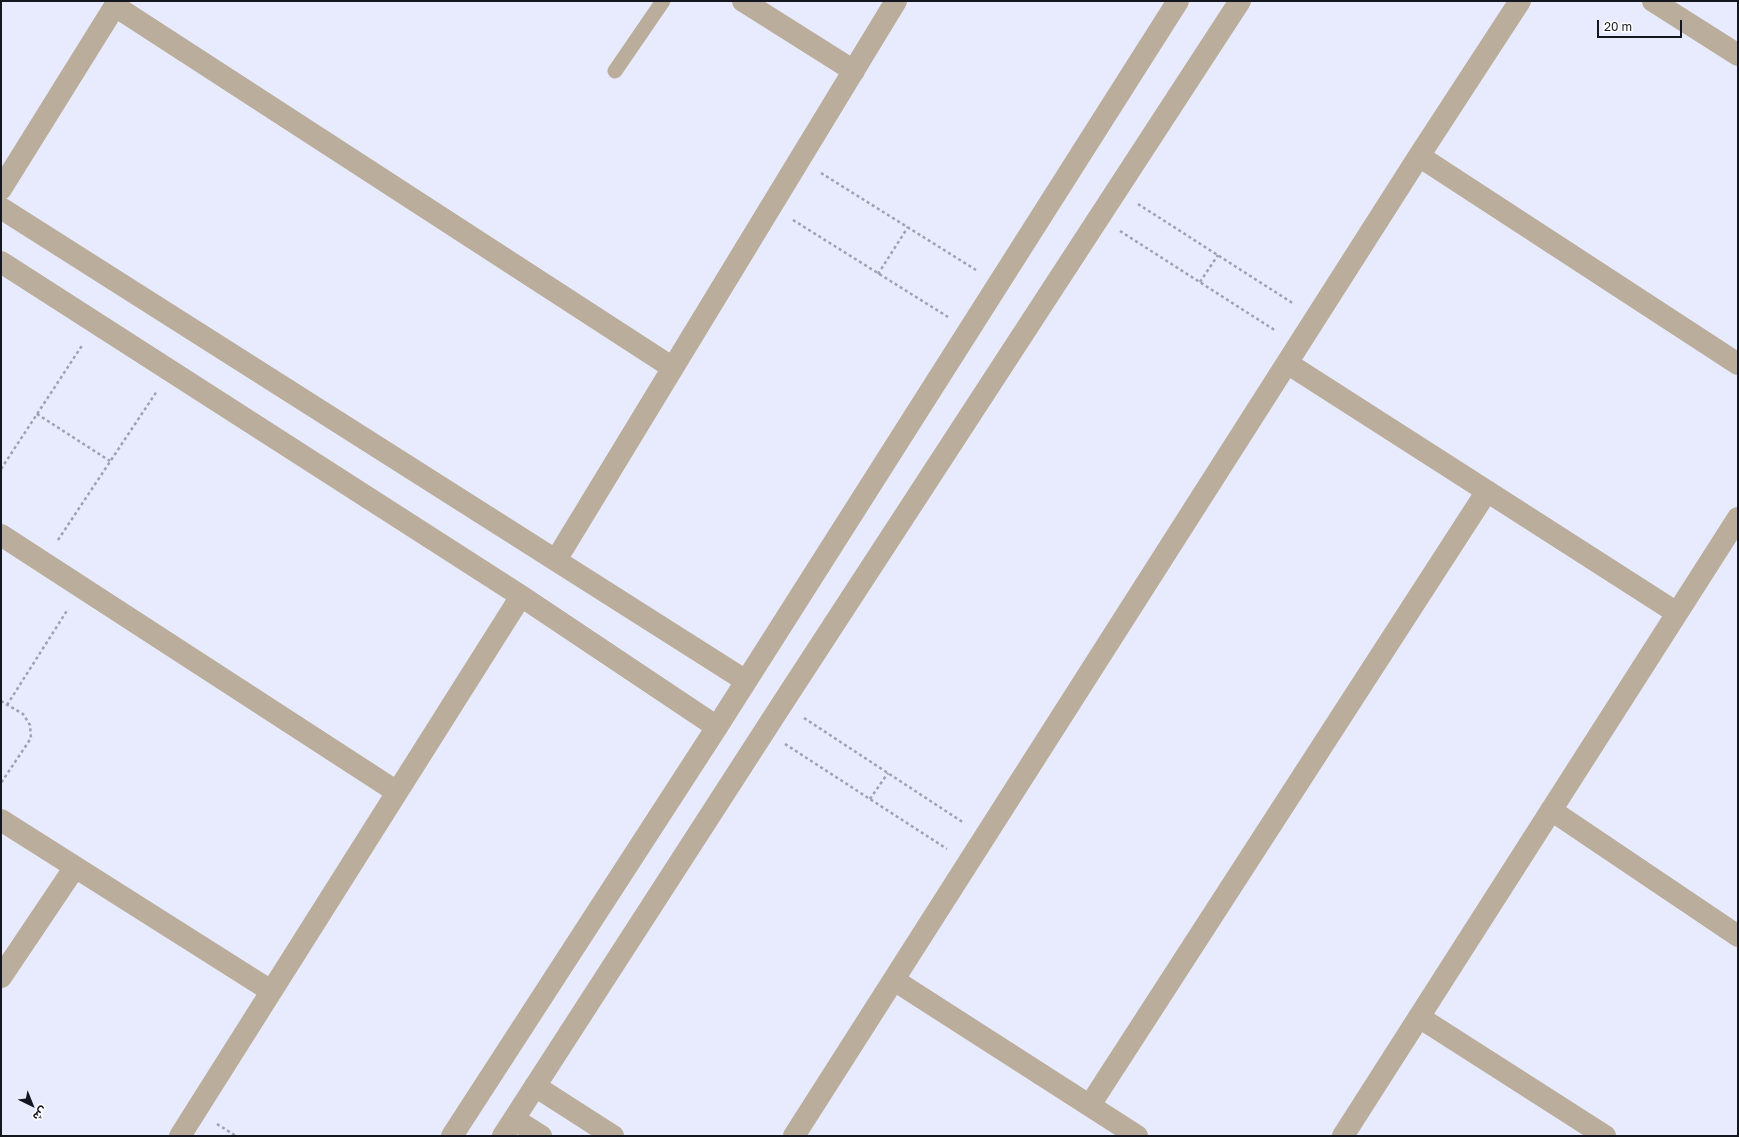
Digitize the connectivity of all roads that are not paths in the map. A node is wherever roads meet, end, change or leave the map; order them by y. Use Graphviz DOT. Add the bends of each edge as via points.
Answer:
graph roads {
  1 [pos="663,1"];
  2 [pos="743,1"];
  3 [pos="896,1"];
  4 [pos="1178,1"];
  5 [pos="1240,1"];
  6 [pos="1520,1"];
  7 [pos="1653,1"];
  8 [pos="116,3"];
  9 [pos="1738,55"];
  10 [pos="615,71"];
  11 [pos="854,71"];
  12 [pos="1419,156"];
  13 [pos="1,189"];
  14 [pos="1,208"];
  15 [pos="1,262"];
  16 [pos="1293,354"];
  17 [pos="1738,364"];
  18 [pos="673,368"];
  19 [pos="1487,491"];
  20 [pos="1738,518"];
  21 [pos="1,535"];
  22 [pos="556,560"];
  23 [pos="521,596"];
  24 [pos="1677,613"];
  25 [pos="746,682"];
  26 [pos="717,727"];
  27 [pos="397,792"];
  28 [pos="1551,810"];
  29 [pos="1,820"];
  30 [pos="75,867"];
  31 [pos="1738,936"];
  32 [pos="1,977"];
  33 [pos="894,980"];
  34 [pos="271,991"];
  35 [pos="1419,1017"];
  36 [pos="535,1086"];
  37 [pos="1090,1106"];
  38 [pos="509,1127"];
  39 [pos="180,1136"];
  40 [pos="452,1136"];
  41 [pos="541,1136"];
  42 [pos="613,1136"];
  43 [pos="794,1136"];
  44 [pos="1137,1136"];
  45 [pos="1343,1136"];
  46 [pos="1605,1136"];
  1 -- 10 [label="lane"];
  2 -- 11 [label="street"];
  3 -- 11 [label="street"];
  4 -- 25 [label="street"];
  5 -- 36 [label="street"];
  6 -- 12 [label="street"];
  7 -- 9 [label="street"];
  8 -- 13 [label="street"];
  8 -- 18 [label="street"];
  11 -- 18 [label="street"];
  12 -- 16 [label="street"];
  12 -- 17 [label="street"];
  14 -- 22 [label="street"];
  15 -- 23 [label="street"];
  16 -- 19 [label="street"];
  16 -- 33 [label="street"];
  18 -- 22 [label="street"];
  19 -- 24 [label="street"];
  19 -- 37 [label="street"];
  20 -- 24 [label="street"];
  21 -- 27 [label="street"];
  22 -- 25 [label="street"];
  23 -- 26 [label="street"];
  23 -- 27 [label="street"];
  24 -- 28 [label="street"];
  25 -- 26 [label="street"];
  26 -- 40 [label="street"];
  27 -- 34 [label="street"];
  28 -- 31 [label="street"];
  28 -- 35 [label="street"];
  29 -- 30 [label="street"];
  30 -- 32 [label="street"];
  30 -- 34 [label="street"];
  33 -- 37 [label="street"];
  33 -- 43 [label="street"];
  34 -- 39 [label="street"];
  35 -- 45 [label="street"];
  35 -- 46 [label="street"];
  36 -- 38 [label="street"];
  36 -- 42 [label="street"];
  37 -- 44 [label="street"];
  38 -- 41 [label="street"];
}
